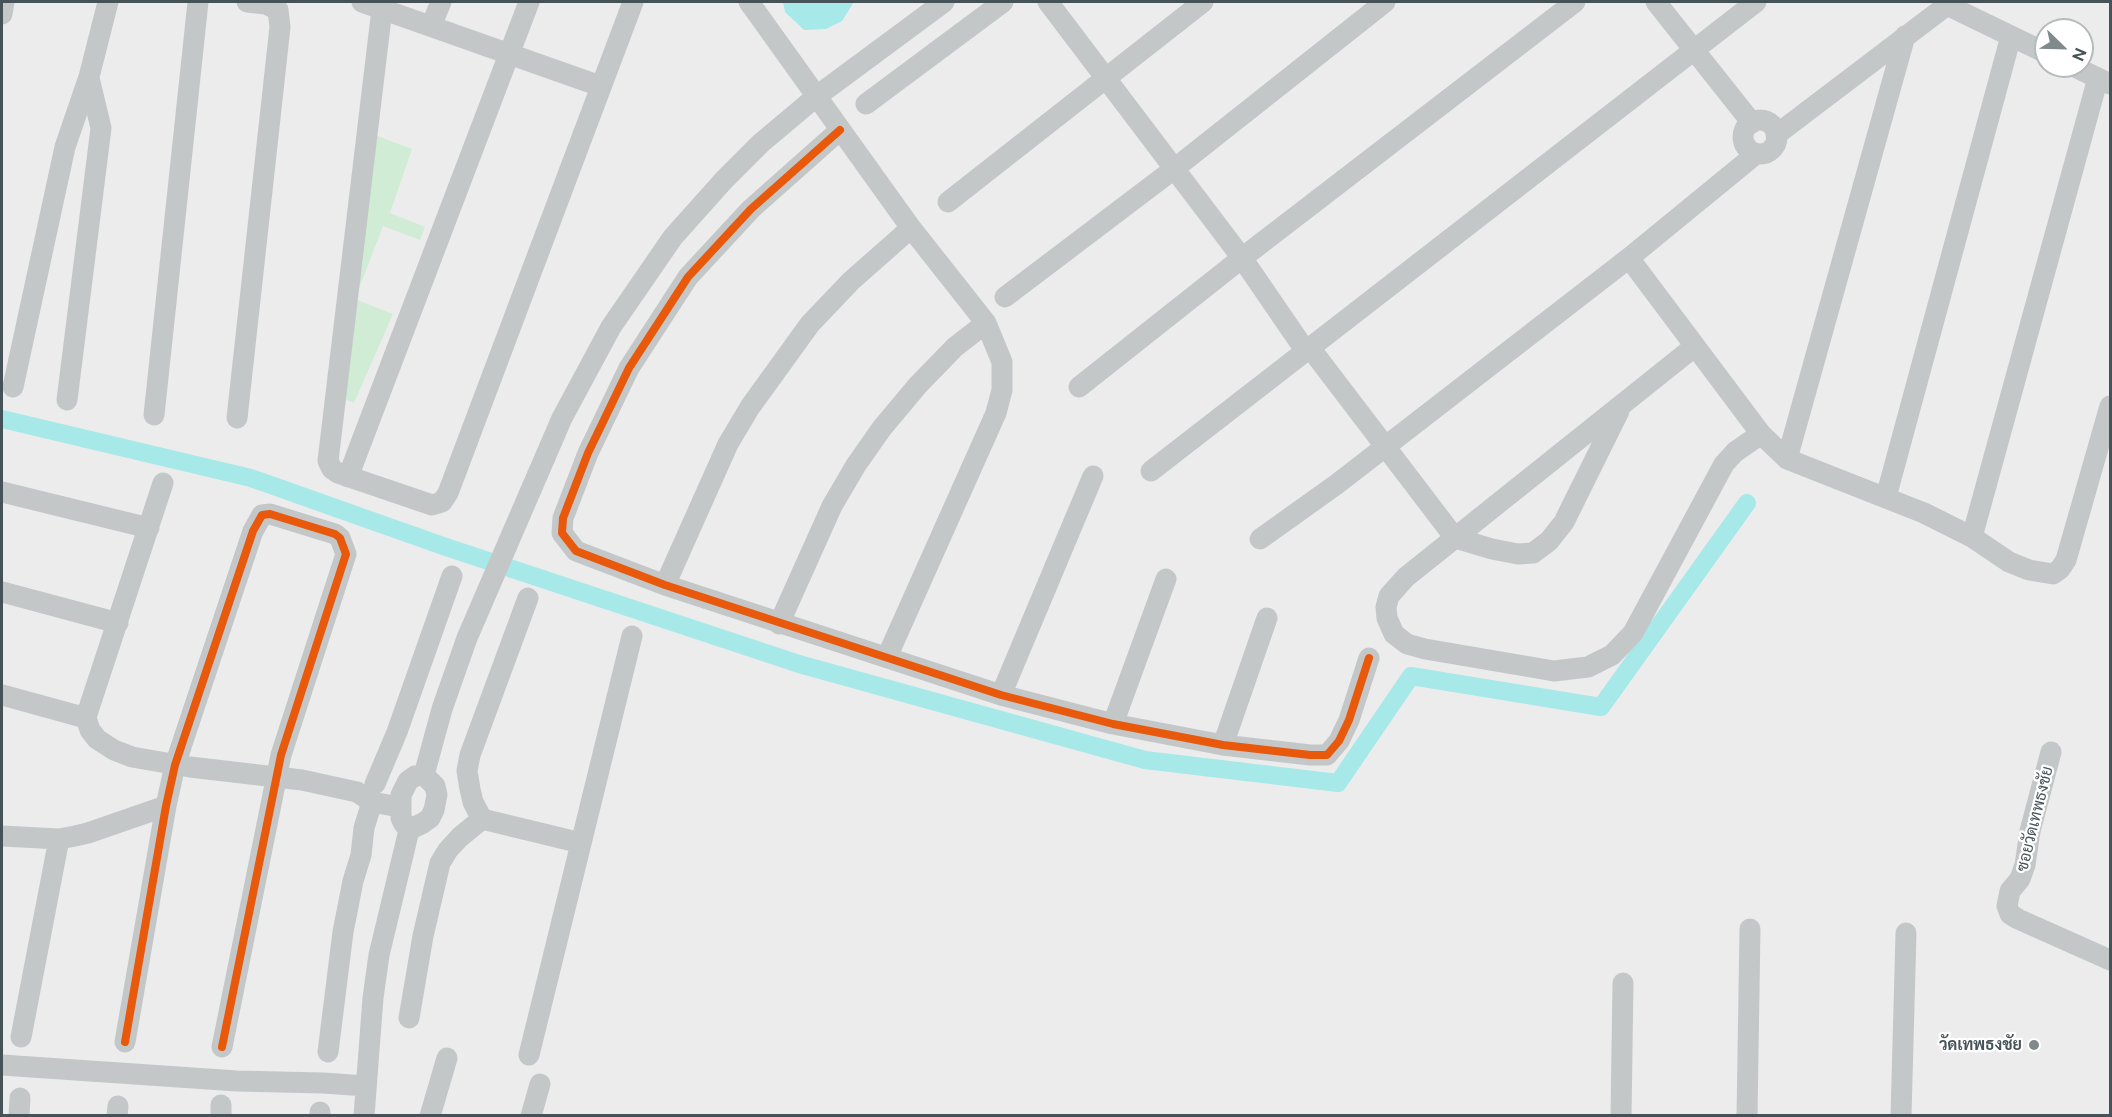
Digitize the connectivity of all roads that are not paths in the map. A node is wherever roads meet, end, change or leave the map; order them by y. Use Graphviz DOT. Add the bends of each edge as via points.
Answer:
graph roads {
  1 [pos="4,2"];
  2 [pos="108,2"];
  3 [pos="198,2"];
  4 [pos="247,2"];
  5 [pos="362,2"];
  6 [pos="441,2"];
  7 [pos="529,2"];
  8 [pos="633,2"];
  9 [pos="749,2"];
  10 [pos="944,2"];
  11 [pos="1003,2"];
  12 [pos="1048,2"];
  13 [pos="1203,2"];
  14 [pos="1385,2"];
  15 [pos="1575,2"];
  16 [pos="1656,2"];
  17 [pos="1756,2"];
  18 [pos="382,9"];
  19 [pos="2,14"];
  20 [pos="431,26"];
  21 [pos="1905,36"];
  22 [pos="2011,36"];
  23 [pos="2034,47"];
  24 [pos="1693,49"];
  25 [pos="509,53"];
  26 [pos="89,77"];
  27 [pos="1107,78"];
  28 [pos="2104,81"];
  29 [pos="600,86"];
  30 [pos="817,96"];
  31 [pos="866,104"];
  32 [pos="1752,123"];
  33 [pos="840,130"];
  34 [pos="1776,135"];
  35 [pos="1755,154"];
  36 [pos="1174,169"];
  37 [pos="948,202"];
  38 [pos="911,228"];
  39 [pos="1242,258"];
  40 [pos="1629,258"];
  41 [pos="1005,297"];
  42 [pos="986,323"];
  43 [pos="1695,347"];
  44 [pos="1305,350"];
  45 [pos="13,387"];
  46 [pos="1079,387"];
  47 [pos="67,400"];
  48 [pos="1622,405"];
  49 [pos="2110,406"];
  50 [pos="154,415"];
  51 [pos="237,418"];
  52 [pos="1761,434"];
  53 [pos="1385,446"];
  54 [pos="1787,459"];
  55 [pos="1151,471"];
  56 [pos="1093,476"];
  57 [pos="348,477"];
  58 [pos="163,483"];
  59 [pos="2,492"];
  60 [pos="1886,497"];
  61 [pos="149,528"];
  62 [pos="1972,537"];
  63 [pos="1455,538"];
  64 [pos="1260,539"];
  65 [pos="452,576"];
  66 [pos="1166,579"];
  67 [pos="665,585"];
  68 [pos="2,592"];
  69 [pos="528,598"];
  70 [pos="1268,618"];
  71 [pos="118,623"];
  72 [pos="779,624"];
  73 [pos="632,636"];
  74 [pos="887,657"];
  75 [pos="1369,658"];
  76 [pos="2,695"];
  77 [pos="1001,695"];
  78 [pos="86,718"];
  79 [pos="1113,724"];
  80 [pos="1223,745"];
  81 [pos="2051,753"];
  82 [pos="175,765"];
  83 [pos="277,776"];
  84 [pos="424,776"];
  85 [pos="368,793"];
  86 [pos="437,795"];
  87 [pos="401,799"];
  88 [pos="166,806"];
  89 [pos="430,818"];
  90 [pos="474,818"];
  91 [pos="410,826"];
  92 [pos="2,836"];
  93 [pos="59,839"];
  94 [pos="581,843"];
  95 [pos="1750,929"];
  96 [pos="1906,933"];
  97 [pos="2110,960"];
  98 [pos="1623,983"];
  99 [pos="409,1018"];
  100 [pos="21,1037"];
  101 [pos="125,1042"];
  102 [pos="222,1047"];
  103 [pos="328,1052"];
  104 [pos="529,1055"];
  105 [pos="447,1058"];
  106 [pos="2,1065"];
  107 [pos="540,1084"];
  108 [pos="366,1086"];
  109 [pos="364,1116"];
  110 [pos="430,1116"];
  111 [pos="531,1116"];
  112 [pos="1621,1116"];
  113 [pos="1747,1116"];
  114 [pos="1901,1116"];
  1 -- 19 [label="street"];
  2 -- 26 [label="street"];
  3 -- 50 [label="street"];
  4 -- 51 [label="street" via="279,10 280,27"];
  5 -- 18 [label="street"];
  6 -- 20 [label="street"];
  7 -- 25 [label="street"];
  8 -- 29 [label="street"];
  9 -- 30 [label="street"];
  10 -- 30 [label="street"];
  11 -- 31 [label="street"];
  12 -- 27 [label="street"];
  13 -- 27 [label="street"];
  14 -- 36 [label="street"];
  15 -- 39 [label="street"];
  16 -- 24 [label="street"];
  17 -- 24 [label="street"];
  18 -- 20 [label="street"];
  18 -- 57 [label="street" via="328,455 332,469"];
  20 -- 25 [label="street"];
  21 -- 22 [label="street" via="1942,7 1949,6"];
  21 -- 34 [label="street"];
  21 -- 54 [label="street"];
  22 -- 23 [label="street"];
  22 -- 60 [label="street"];
  24 -- 32 [label="street"];
  24 -- 44 [label="street"];
  25 -- 29 [label="street"];
  25 -- 57 [label="street"];
  26 -- 45 [label="street" via="65,147"];
  26 -- 47 [label="street" via="100,128"];
  27 -- 36 [label="street"];
  27 -- 37 [label="street"];
  28 -- 62 [label="street"];
  29 -- 57 [label="street" via="445,499 437,505 424,504"];
  30 -- 33 [label="street"];
  30 -- 84 [label="street" via="760,143 673,237 611,327 562,418 467,639"];
  32 -- 34 [label="street" via="1767,122"];
  32 -- 35 [label="street" via="1743,136 1748,150"];
  33 -- 38 [label="street"];
  33 -- 67 [label="street" via="751,208 688,277 629,368 588,453 563,518 562,533 576,550"];
  34 -- 35 [label="street" via="1771,150"];
  35 -- 40 [label="street"];
  36 -- 39 [label="street"];
  36 -- 41 [label="street"];
  38 -- 42 [label="street"];
  38 -- 67 [label="street" via="810,324 750,407 728,444"];
  39 -- 44 [label="street"];
  39 -- 46 [label="street"];
  40 -- 43 [label="street"];
  40 -- 53 [label="street"];
  42 -- 72 [label="street" via="955,347 918,385 862,456 832,506"];
  42 -- 74 [label="street" via="1002,362 1002,390 996,413"];
  43 -- 48 [label="street"];
  43 -- 52 [label="street"];
  44 -- 53 [label="street" via="1314,353"];
  44 -- 55 [label="street"];
  48 -- 63 [label="street"];
  48 -- 63 [label="street" via="1564,522 1549,541 1533,553 1518,554"];
  49 -- 62 [label="street" via="2066,561 2060,569 2053,574 2029,570"];
  52 -- 54 [label="street"];
  52 -- 63 [label="street" via="1724,464 1633,633 1612,656 1588,667 1554,671 1425,649 1407,644 1394,634 1387,618 1389,596 1406,577"];
  53 -- 63 [label="street"];
  53 -- 64 [label="street"];
  54 -- 60 [label="street"];
  56 -- 77 [label="street"];
  58 -- 61 [label="street"];
  59 -- 61 [label="street"];
  60 -- 62 [label="street"];
  61 -- 71 [label="street"];
  65 -- 85 [label="street" via="397,732"];
  66 -- 79 [label="street"];
  67 -- 72 [label="street"];
  68 -- 71 [label="street"];
  69 -- 90 [label="street" via="470,755 467,771"];
  70 -- 80 [label="street"];
  71 -- 78 [label="street"];
  72 -- 74 [label="street"];
  73 -- 94 [label="street"];
  74 -- 77 [label="street"];
  75 -- 80 [label="street" via="1349,720 1327,755"];
  76 -- 78 [label="street"];
  77 -- 79 [label="street"];
  78 -- 82 [label="street" via="97,740 114,750"];
  79 -- 80 [label="street"];
  81 -- 97 [label="street, ซอยวัดเทพธงชัย" via="2025,865 2010,891 2007,906 2018,919"];
  82 -- 83 [label="street"];
  82 -- 83 [label="street" via="253,531 262,516 270,514 335,534 346,554"];
  82 -- 88 [label="street"];
  83 -- 85 [label="street"];
  83 -- 102 [label="street"];
  84 -- 86 [label="street" via="435,786"];
  84 -- 87 [label="street" via="408,781"];
  85 -- 87 [label="street"];
  85 -- 103 [label="street" via="361,855 343,932"];
  86 -- 89 [label="street"];
  86 -- 90 [label="street"];
  87 -- 91 [label="street" via="401,818"];
  88 -- 93 [label="street"];
  88 -- 101 [label="street"];
  89 -- 90 [label="street"];
  89 -- 91 [label="street"];
  90 -- 94 [label="street"];
  90 -- 99 [label="street" via="440,863"];
  91 -- 108 [label="street" via="379,955"];
  92 -- 93 [label="street"];
  93 -- 100 [label="street"];
  94 -- 104 [label="street"];
  95 -- 113 [label="street"];
  96 -- 114 [label="street"];
  98 -- 112 [label="street"];
  105 -- 110 [label="street"];
  106 -- 108 [label="street"];
  107 -- 111 [label="street"];
  108 -- 109 [label="street"];
}
